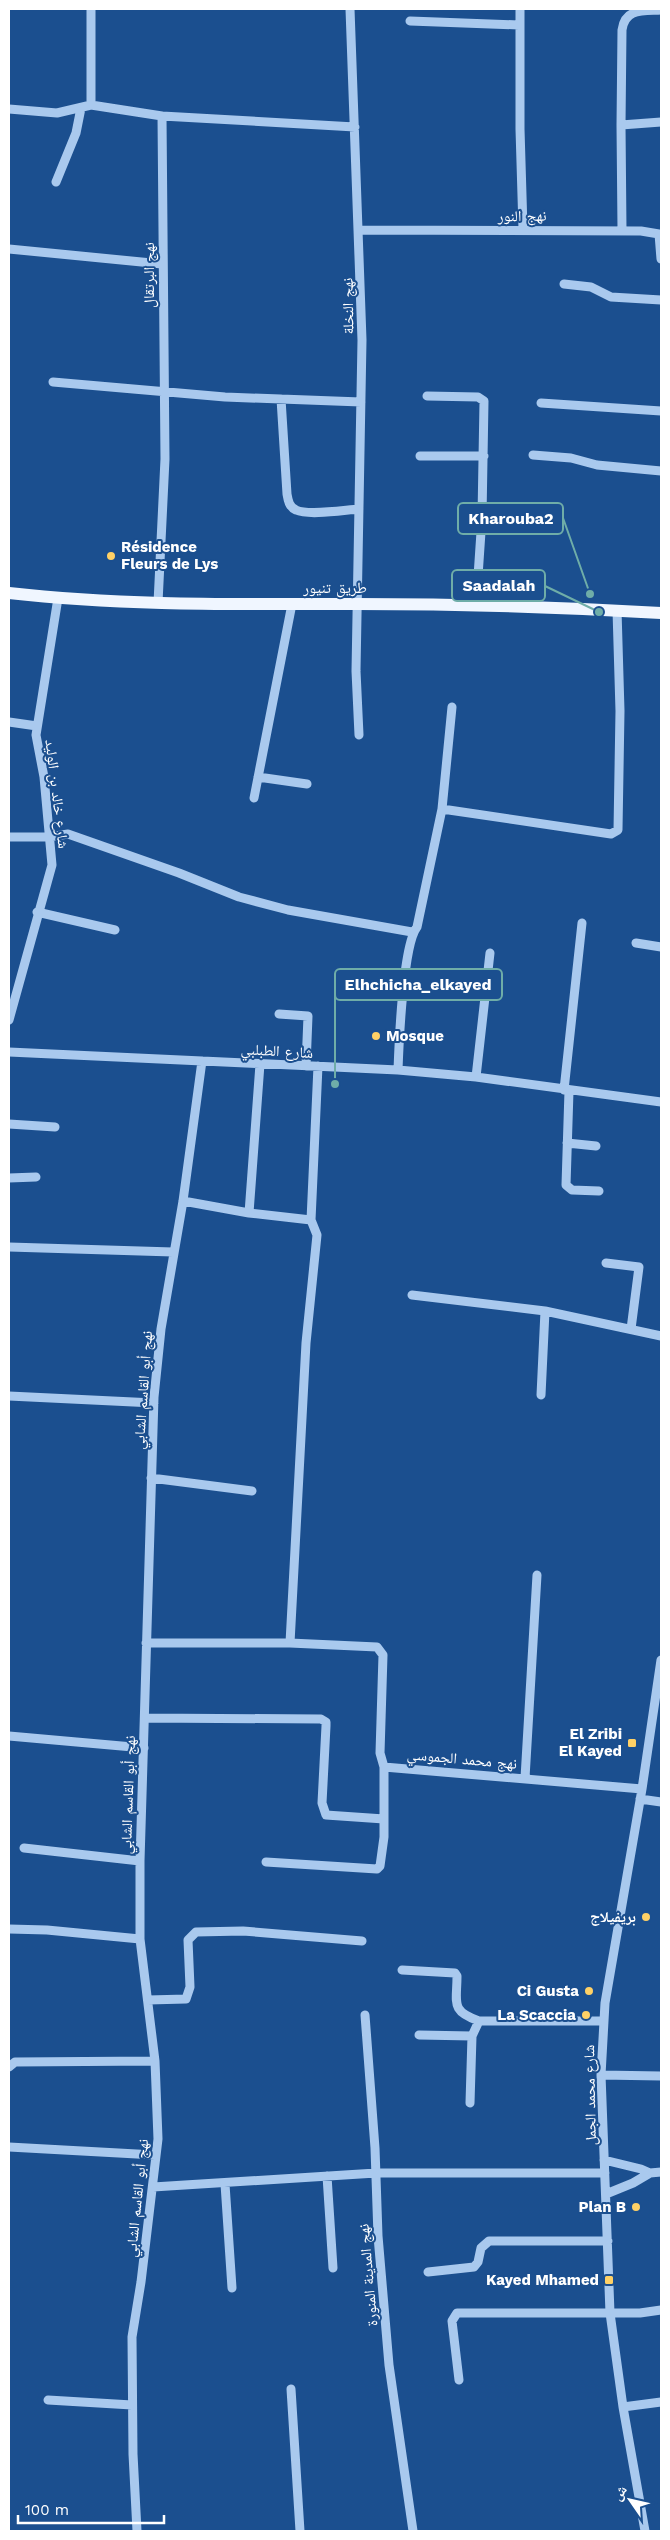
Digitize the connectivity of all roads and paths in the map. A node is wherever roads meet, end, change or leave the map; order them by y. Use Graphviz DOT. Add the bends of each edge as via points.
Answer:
graph roads {
  1 [pos="91,9"];
  2 [pos="350,9"];
  3 [pos="520,9"];
  4 [pos="661,10"];
  5 [pos="410,21"];
  6 [pos="519,25"];
  7 [pos="91,105"];
  8 [pos="81,108"];
  9 [pos="9,109"];
  10 [pos="162,116"];
  11 [pos="661,122"];
  12 [pos="621,125"];
  13 [pos="355,127"];
  14 [pos="56,182"];
  15 [pos="523,229"];
  16 [pos="360,230"];
  17 [pos="622,230"];
  18 [pos="660,234"];
  19 [pos="9,248"];
  20 [pos="661,259"];
  21 [pos="162,264"];
  22 [pos="564,284"];
  23 [pos="661,300"];
  24 [pos="53,382"];
  25 [pos="164,393"];
  26 [pos="427,396"];
  27 [pos="281,399"];
  28 [pos="361,402"];
  29 [pos="541,403"];
  30 [pos="661,411"];
  31 [pos="533,455"];
  32 [pos="420,456"];
  33 [pos="484,456"];
  34 [pos="661,471"];
  35 [pos="359,510"];
  36 [pos="9,592"];
  37 [pos="58,598"];
  38 [pos="158,603"];
  39 [pos="292,604"];
  40 [pos="357,604"];
  41 [pos="476,606"];
  42 [pos="617,610"];
  43 [pos="661,613"];
  44 [pos="452,707"];
  45 [pos="9,722"];
  46 [pos="37,726"];
  47 [pos="359,735"];
  48 [pos="258,777"];
  49 [pos="307,784"];
  50 [pos="254,798"];
  51 [pos="442,809"];
  52 [pos="9,837"];
  53 [pos="49,837"];
  54 [pos="37,912"];
  55 [pos="582,923"];
  56 [pos="114,930"];
  57 [pos="412,932"];
  58 [pos="636,944"];
  59 [pos="661,947"];
  60 [pos="490,953"];
  61 [pos="280,1014"];
  62 [pos="9,1020"];
  63 [pos="9,1052"];
  64 [pos="202,1061"];
  65 [pos="260,1064"];
  66 [pos="306,1066"];
  67 [pos="318,1066"];
  68 [pos="398,1070"];
  69 [pos="476,1077"];
  70 [pos="566,1090"];
  71 [pos="661,1102"];
  72 [pos="9,1124"];
  73 [pos="55,1127"];
  74 [pos="567,1143"];
  75 [pos="596,1146"];
  76 [pos="9,1178"];
  77 [pos="36,1178"];
  78 [pos="599,1191"];
  79 [pos="183,1201"];
  80 [pos="249,1213"];
  81 [pos="311,1220"];
  82 [pos="9,1247"];
  83 [pos="173,1252"];
  84 [pos="606,1262"];
  85 [pos="412,1295"];
  86 [pos="545,1311"];
  87 [pos="631,1329"];
  88 [pos="661,1336"];
  89 [pos="542,1395"];
  90 [pos="9,1396"];
  91 [pos="154,1403"];
  92 [pos="151,1478"];
  93 [pos="252,1491"];
  94 [pos="537,1575"];
  95 [pos="146,1643"];
  96 [pos="290,1643"];
  97 [pos="661,1660"];
  98 [pos="145,1718"];
  99 [pos="9,1736"];
  100 [pos="144,1748"];
  101 [pos="384,1766"];
  102 [pos="525,1778"];
  103 [pos="641,1794"];
  104 [pos="661,1802"];
  105 [pos="384,1819"];
  106 [pos="24,1848"];
  107 [pos="140,1861"];
  108 [pos="266,1862"];
  109 [pos="9,1929"];
  110 [pos="140,1939"];
  111 [pos="362,1941"];
  112 [pos="402,1970"];
  113 [pos="148,2000"];
  114 [pos="365,2015"];
  115 [pos="480,2021"];
  116 [pos="603,2021"];
  117 [pos="419,2035"];
  118 [pos="472,2036"];
  119 [pos="155,2062"];
  120 [pos="9,2067"];
  121 [pos="601,2075"];
  122 [pos="661,2076"];
  123 [pos="470,2102"];
  124 [pos="9,2146"];
  125 [pos="155,2155"];
  126 [pos="604,2160"];
  127 [pos="376,2172"];
  128 [pos="661,2172"];
  129 [pos="605,2173"];
  130 [pos="650,2173"];
  131 [pos="328,2176"];
  132 [pos="226,2184"];
  133 [pos="153,2187"];
  134 [pos="606,2194"];
  135 [pos="608,2241"];
  136 [pos="333,2268"];
  137 [pos="428,2272"];
  138 [pos="232,2288"];
  139 [pos="661,2310"];
  140 [pos="610,2312"];
  141 [pos="459,2380"];
  142 [pos="292,2388"];
  143 [pos="48,2400"];
  144 [pos="661,2402"];
  145 [pos="132,2405"];
  146 [pos="623,2407"];
  147 [pos="137,2531"];
  148 [pos="300,2531"];
  149 [pos="413,2531"];
  150 [pos="645,2531"];
  1 -- 7 [label="street"];
  2 -- 13 [label="street, نهج النخلة"];
  3 -- 6 [label="street"];
  4 -- 12 [label="street" via="632,12 624,20"];
  5 -- 6 [label="street"];
  6 -- 15 [label="street"];
  7 -- 8 [label="street"];
  7 -- 10 [label="street"];
  8 -- 9 [label="street" via="57,113"];
  8 -- 14 [label="street" via="76,133"];
  10 -- 13 [label="street"];
  10 -- 21 [label="street, نهج البرتقال"];
  11 -- 12 [label="street"];
  12 -- 17 [label="street"];
  13 -- 16 [label="street, نهج النخلة"];
  15 -- 16 [label="street, نهج النور"];
  15 -- 17 [label="street, نهج النور"];
  16 -- 28 [label="street, نهج النخلة"];
  17 -- 18 [label="street, نهج النور"];
  18 -- 20 [label="street, نهج النور"];
  19 -- 21 [label="street"];
  21 -- 25 [label="street, نهج البرتقال"];
  22 -- 23 [label="street" via="591,287 611,297"];
  24 -- 25 [label="street"];
  25 -- 27 [label="street"];
  25 -- 38 [label="street, نهج البرتقال" via="164,504"];
  26 -- 33 [label="street" via="478,397 484,401"];
  27 -- 28 [label="street"];
  27 -- 35 [label="street" via="287,494 292,507 307,512"];
  28 -- 35 [label="street, نهج النخلة"];
  29 -- 30 [label="street"];
  31 -- 34 [label="street"];
  32 -- 33 [label="street"];
  33 -- 41 [label="street"];
  35 -- 40 [label="street, نهج النخلة"];
  36 -- 37 [label="main road, طريق تنيور"];
  37 -- 38 [label="main road, طريق تنيور"];
  37 -- 46 [label="street, شارع خالد بن الوليد"];
  38 -- 39 [label="main road, طريق تنيور"];
  39 -- 40 [label="main road, طريق تنيور"];
  39 -- 48 [label="street"];
  40 -- 41 [label="main road, طريق تنيور"];
  40 -- 47 [label="street, نهج النخلة"];
  41 -- 42 [label="main road, طريق تنيور"];
  42 -- 43 [label="main road, طريق تنيور"];
  42 -- 51 [label="street" via="620,711 618,830 611,834"];
  44 -- 51 [label="street"];
  45 -- 46 [label="street"];
  46 -- 53 [label="street, شارع خالد بن الوليد"];
  48 -- 49 [label="street"];
  48 -- 50 [label="street"];
  51 -- 57 [label="street" via="417,927"];
  52 -- 53 [label="street"];
  53 -- 54 [label="street, شارع خالد بن الوليد" via="52,865"];
  53 -- 57 [label="street" via="68,834 82,838 240,897 288,910"];
  54 -- 56 [label="street"];
  54 -- 62 [label="street, شارع خالد بن الوليد"];
  55 -- 70 [label="street"];
  57 -- 68 [label="street"];
  58 -- 59 [label="street"];
  60 -- 69 [label="street"];
  61 -- 66 [label="street" via="308,1016"];
  63 -- 64 [label="street, شارع الطبلبي"];
  64 -- 65 [label="street, شارع الطبلبي"];
  64 -- 79 [label="street, نهج أبو القاسم الشابي"];
  65 -- 66 [label="street, شارع الطبلبي"];
  65 -- 80 [label="street"];
  66 -- 67 [label="street, شارع الطبلبي"];
  67 -- 68 [label="street, شارع الطبلبي"];
  67 -- 81 [label="street"];
  68 -- 69 [label="street, شارع الطبلبي"];
  69 -- 70 [label="street, شارع الطبلبي"];
  70 -- 71 [label="street, شارع الطبلبي"];
  70 -- 74 [label="street"];
  72 -- 73 [label="street"];
  74 -- 75 [label="street"];
  74 -- 78 [label="street" via="566,1185 572,1190"];
  76 -- 77 [label="street"];
  79 -- 80 [label="street"];
  79 -- 83 [label="street, نهج أبو القاسم الشابي"];
  80 -- 81 [label="street"];
  81 -- 96 [label="street" via="317,1235 306,1344"];
  82 -- 83 [label="street"];
  83 -- 91 [label="street, نهج أبو القاسم الشابي"];
  84 -- 87 [label="street" via="639,1267"];
  85 -- 86 [label="street"];
  86 -- 87 [label="street"];
  86 -- 89 [label="street"];
  87 -- 88 [label="street"];
  90 -- 91 [label="street"];
  91 -- 92 [label="street, نهج أبو القاسم الشابي"];
  92 -- 93 [label="street"];
  92 -- 95 [label="street, نهج أبو القاسم الشابي"];
  94 -- 102 [label="street"];
  95 -- 96 [label="street"];
  95 -- 98 [label="street, نهج أبو القاسم الشابي"];
  96 -- 101 [label="street" via="377,1647 383,1655 380,1753"];
  97 -- 103 [label="street, شارع محمد الجمل"];
  98 -- 100 [label="street, نهج أبو القاسم الشابي"];
  98 -- 105 [label="street" via="321,1719 326,1722 322,1802 326,1815"];
  99 -- 100 [label="street"];
  100 -- 107 [label="street, نهج أبو القاسم الشابي"];
  101 -- 102 [label="street, نهج محمد الجموسي"];
  101 -- 105 [label="street, نهج محمد الجموسي"];
  102 -- 103 [label="street, نهج محمد الجموسي"];
  103 -- 104 [label="street, نهج محمد الجموسي"];
  103 -- 116 [label="street, شارع محمد الجمل"];
  105 -- 108 [label="street, نهج محمد الجموسي" via="382,1862 377,1869"];
  106 -- 107 [label="street"];
  107 -- 110 [label="street, نهج أبو القاسم الشابي"];
  109 -- 110 [label="street"];
  110 -- 113 [label="street, نهج أبو القاسم الشابي"];
  111 -- 113 [label="street" via="243,1931 196,1932 188,1940 190,1987 186,1999"];
  112 -- 115 [label="street" via="455,1973 457,2007 461,2014"];
  113 -- 119 [label="street, نهج أبو القاسم الشابي"];
  114 -- 127 [label="street, نهج المدينة المنورة"];
  115 -- 116 [label="street"];
  115 -- 118 [label="street"];
  116 -- 121 [label="street, شارع محمد الجمل"];
  117 -- 118 [label="street"];
  118 -- 123 [label="street"];
  119 -- 120 [label="street" via="15,2062"];
  119 -- 125 [label="street, نهج أبو القاسم الشابي" via="158,2139"];
  121 -- 122 [label="street"];
  121 -- 126 [label="street, شارع محمد الجمل"];
  124 -- 125 [label="street"];
  125 -- 133 [label="street, نهج أبو القاسم الشابي"];
  126 -- 129 [label="street, شارع محمد الجمل"];
  126 -- 130 [label="street"];
  127 -- 129 [label="street"];
  127 -- 131 [label="street"];
  127 -- 149 [label="street, نهج المدينة المنورة" via="378,2246 389,2365"];
  128 -- 130 [label="street"];
  129 -- 134 [label="street, شارع محمد الجمل"];
  130 -- 134 [label="street" via="633,2184"];
  131 -- 132 [label="street"];
  131 -- 136 [label="street"];
  132 -- 133 [label="street"];
  132 -- 138 [label="street"];
  133 -- 145 [label="street, نهج أبو القاسم الشابي" via="132,2337"];
  134 -- 135 [label="street, شارع محمد الجمل"];
  135 -- 137 [label="street" via="488,2242 481,2248 474,2267"];
  135 -- 140 [label="street, شارع محمد الجمل"];
  139 -- 140 [label="street"];
  140 -- 141 [label="street" via="457,2313 452,2321"];
  140 -- 146 [label="street, شارع محمد الجمل"];
  142 -- 148 [label="street"];
  143 -- 145 [label="street"];
  144 -- 146 [label="street"];
  145 -- 147 [label="street, نهج أبو القاسم الشابي"];
  146 -- 150 [label="street, شارع محمد الجمل"];
}
